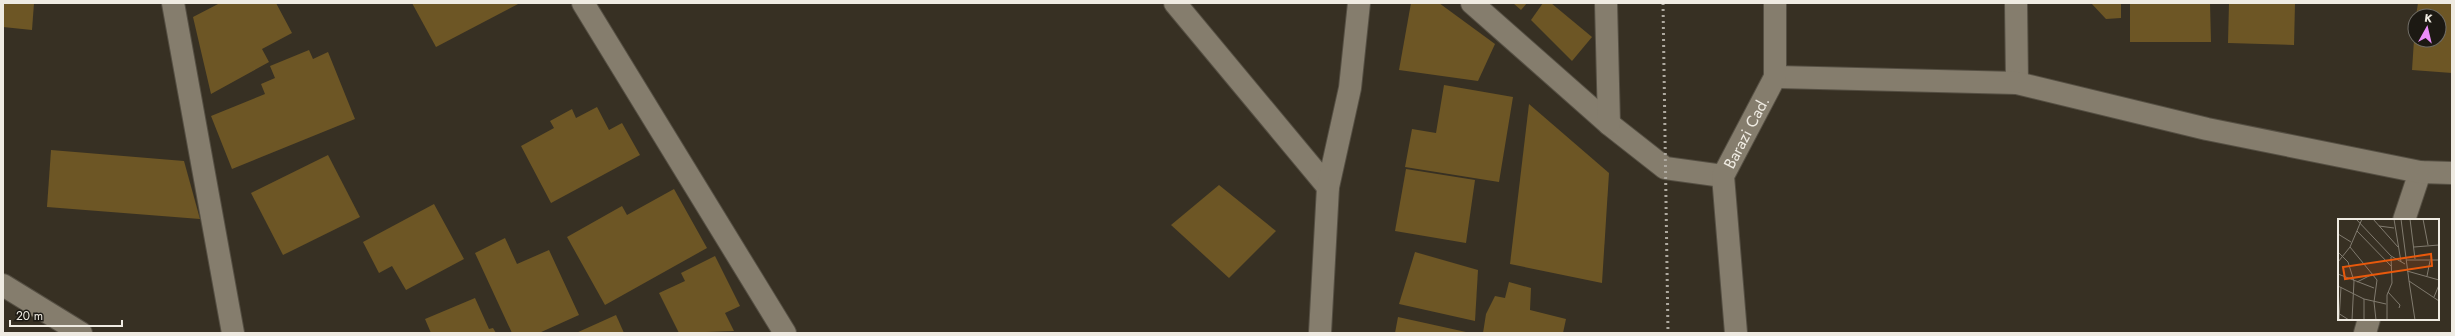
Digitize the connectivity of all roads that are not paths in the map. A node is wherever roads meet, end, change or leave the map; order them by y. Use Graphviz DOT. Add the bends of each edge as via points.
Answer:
graph roads {
  1 [pos="173,3"];
  2 [pos="584,3"];
  3 [pos="1175,3"];
  4 [pos="1358,3"];
  5 [pos="1472,3"];
  6 [pos="1606,3"];
  7 [pos="1774,3"];
  8 [pos="2016,3"];
  9 [pos="1775,77"];
  10 [pos="2017,82"];
  11 [pos="1609,124"];
  12 [pos="2420,172"];
  13 [pos="2452,173"];
  14 [pos="1722,176"];
  15 [pos="1328,187"];
  16 [pos="2404,219"];
  17 [pos="3,285"];
  18 [pos="2370,320"];
  19 [pos="81,333"];
  20 [pos="233,333"];
  21 [pos="785,333"];
  22 [pos="1320,333"];
  23 [pos="1736,333"];
  24 [pos="2365,333"];
  1 -- 20 [label="street"];
  2 -- 21 [label="street"];
  3 -- 15 [label="street"];
  4 -- 15 [label="street" via="1350,88"];
  5 -- 11 [label="street"];
  6 -- 11 [label="street"];
  7 -- 9 [label="street, Barazi Cad."];
  8 -- 10 [label="street"];
  9 -- 10 [label="street"];
  9 -- 14 [label="street, Barazi Cad."];
  10 -- 12 [label="street" via="2207,129"];
  11 -- 14 [label="street" via="1666,168"];
  12 -- 13 [label="street"];
  12 -- 16 [label="street"];
  14 -- 23 [label="street, Barazi Cad."];
  15 -- 22 [label="street"];
  17 -- 19 [label="street"];
  18 -- 24 [label="street"];
}
